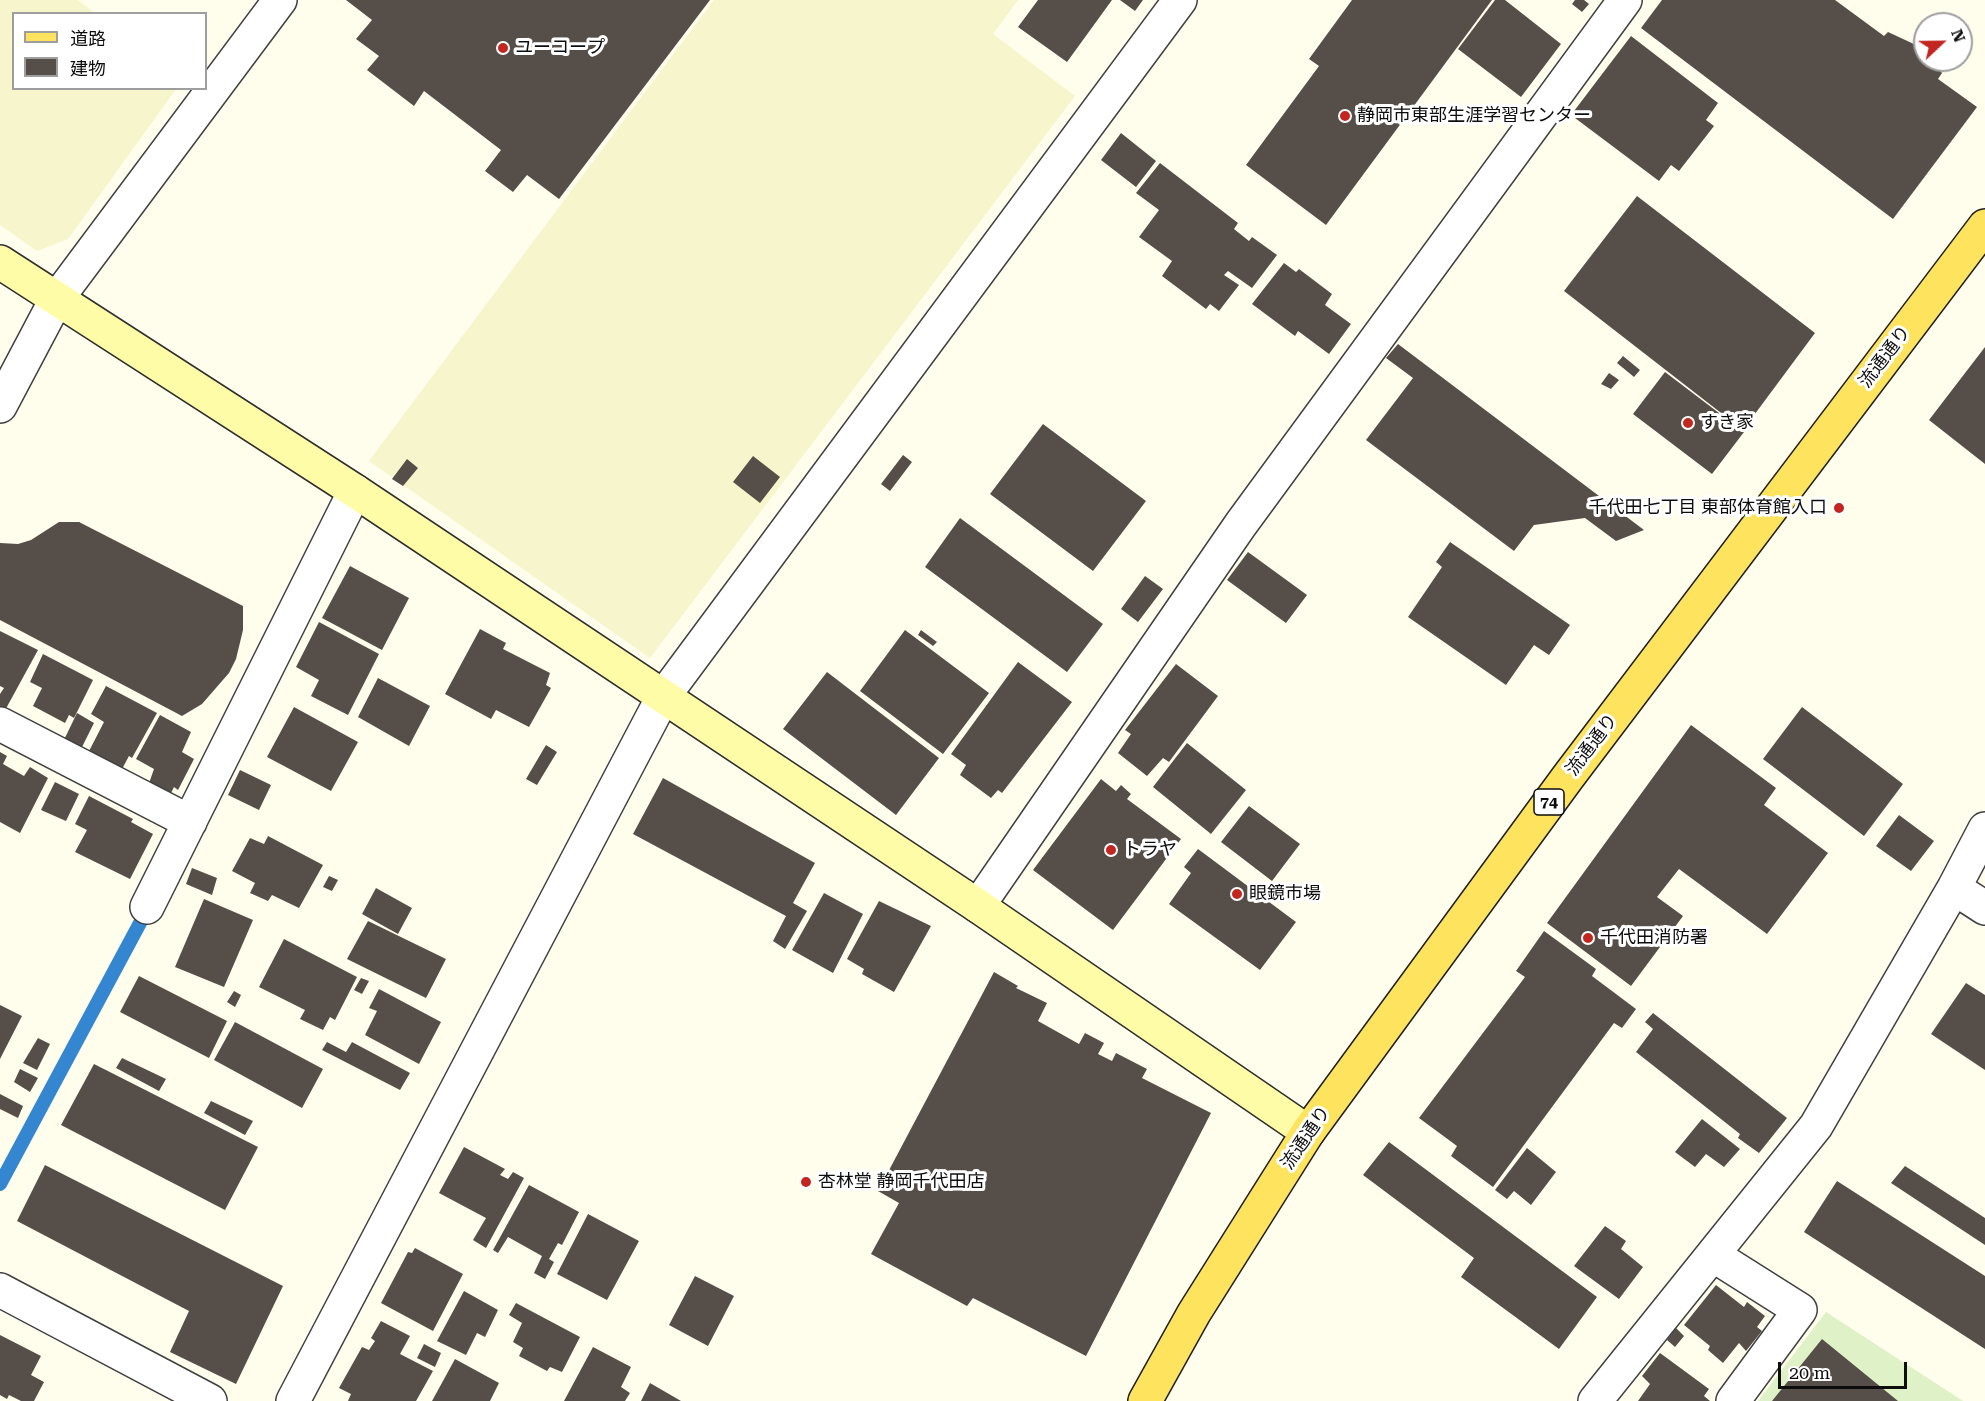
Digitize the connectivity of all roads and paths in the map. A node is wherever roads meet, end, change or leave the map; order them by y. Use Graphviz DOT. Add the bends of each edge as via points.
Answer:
graph roads {
  1 [pos="280,0"];
  2 [pos="1180,0"];
  3 [pos="1625,0"];
  4 [pos="1985,226"];
  5 [pos="0,262"];
  6 [pos="56,300"];
  7 [pos="0,406"];
  8 [pos="355,492"];
  9 [pos="663,697"];
  10 [pos="0,724"];
  11 [pos="190,822"];
  12 [pos="1985,829"];
  13 [pos="1954,888"];
  14 [pos="978,906"];
  15 [pos="147,907"];
  16 [pos="1985,908"];
  17 [pos="1308,1132"];
  18 [pos="1713,1255"];
  19 [pos="0,1290"];
  20 [pos="210,1401"];
  21 [pos="293,1401"];
  22 [pos="1145,1401"];
  23 [pos="1594,1401"];
  24 [pos="1733,1401"];
  1 -- 6 [label="street"];
  2 -- 9 [label="street"];
  3 -- 14 [label="street" via="1241,524"];
  4 -- 17 [label="main road, 流通通り / 74" via="1568,777"];
  5 -- 6 [label="street"];
  6 -- 7 [label="street"];
  6 -- 8 [label="street"];
  8 -- 9 [label="street"];
  8 -- 11 [label="street"];
  9 -- 14 [label="street"];
  9 -- 21 [label="street"];
  10 -- 11 [label="street"];
  11 -- 15 [label="street"];
  12 -- 13 [label="street"];
  13 -- 16 [label="street"];
  13 -- 18 [label="street" via="1816,1126"];
  14 -- 17 [label="street"];
  17 -- 22 [label="main road, 流通通り / 74" via="1194,1313"];
  18 -- 23 [label="street"];
  18 -- 24 [label="street" via="1800,1310"];
  19 -- 20 [label="street"];
}
